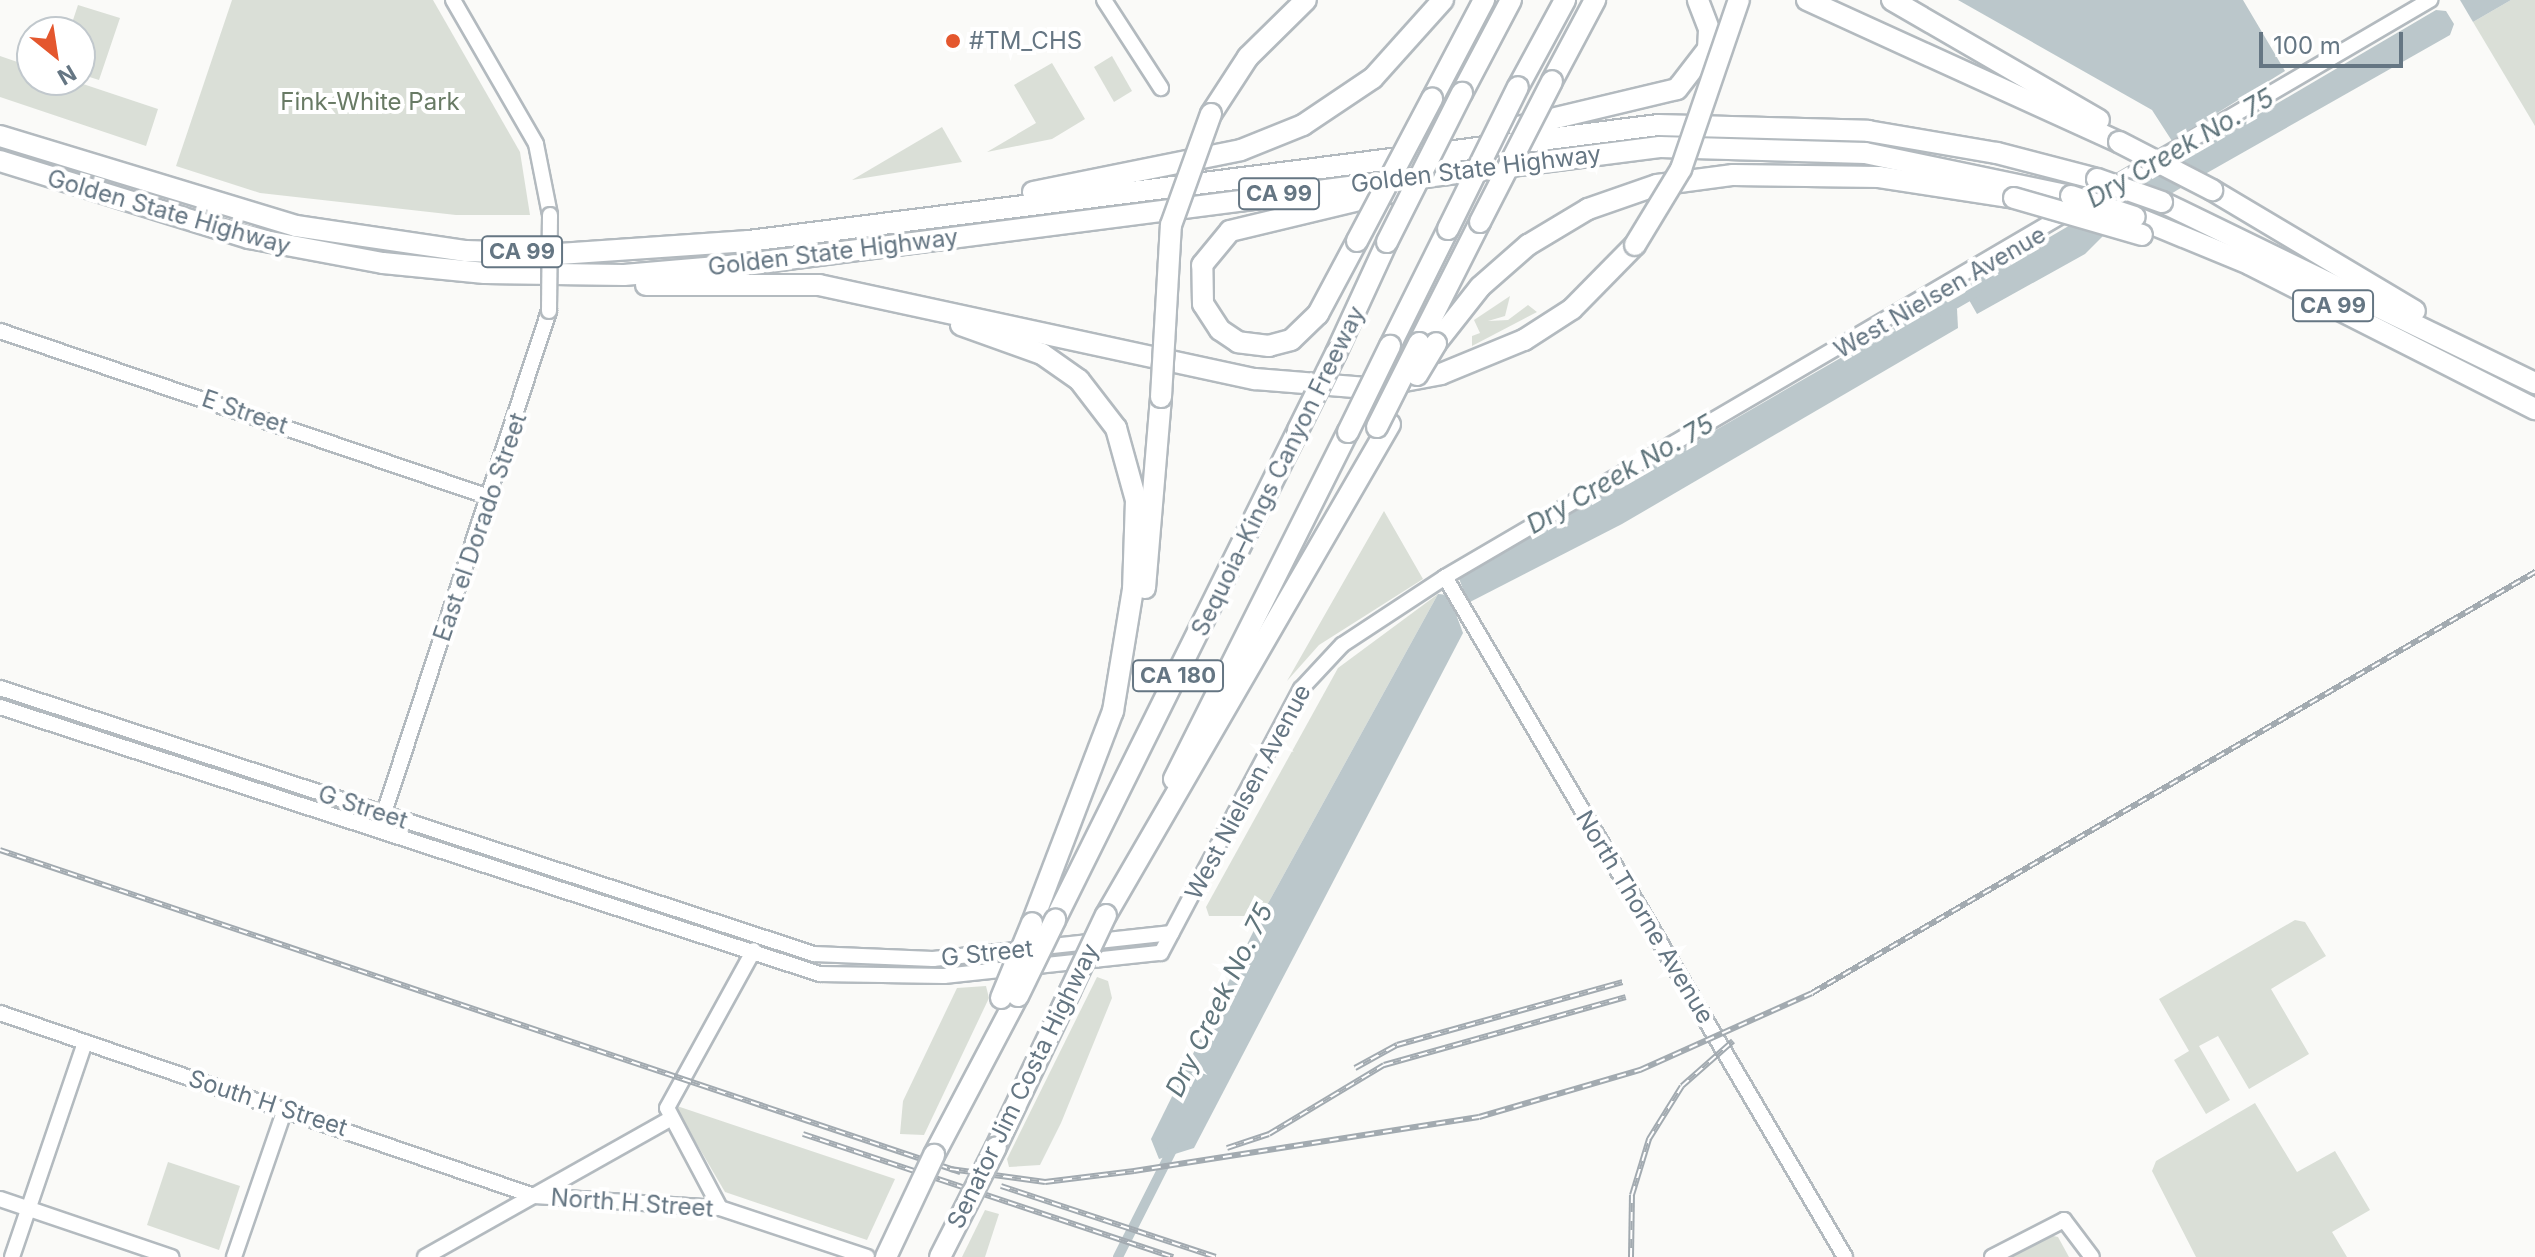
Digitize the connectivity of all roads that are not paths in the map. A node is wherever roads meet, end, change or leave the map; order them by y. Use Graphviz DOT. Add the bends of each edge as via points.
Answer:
graph roads {
  1 [pos="453,0"];
  2 [pos="1104,0"];
  3 [pos="1306,0"];
  4 [pos="1443,0"];
  5 [pos="1484,0"];
  6 [pos="1511,0"];
  7 [pos="1565,0"];
  8 [pos="1595,0"];
  9 [pos="1698,0"];
  10 [pos="1739,0"];
  11 [pos="1807,0"];
  12 [pos="1892,0"];
  13 [pos="2430,0"];
  14 [pos="1161,88"];
  15 [pos="0,121"];
  16 [pos="0,136"];
  17 [pos="2123,139"];
  18 [pos="1660,147"];
  19 [pos="0,161"];
  20 [pos="0,170"];
  21 [pos="1255,174"];
  22 [pos="152,187"];
  23 [pos="141,207"];
  24 [pos="2138,226"];
  25 [pos="749,241"];
  26 [pos="485,273"];
  27 [pos="846,289"];
  28 [pos="0,331"];
  29 [pos="1428,343"];
  30 [pos="2463,347"];
  31 [pos="2535,383"];
  32 [pos="2531,407"];
  33 [pos="489,497"];
  34 [pos="1447,580"];
  35 [pos="0,688"];
  36 [pos="0,707"];
  37 [pos="1113,711"];
  38 [pos="384,814"];
  39 [pos="378,834"];
  40 [pos="1106,915"];
  41 [pos="1172,933"];
  42 [pos="751,935"];
  43 [pos="767,940"];
  44 [pos="749,954"];
  45 [pos="945,958"];
  46 [pos="944,976"];
  47 [pos="1010,997"];
  48 [pos="0,1013"];
  49 [pos="85,1042"];
  50 [pos="285,1109"];
  51 [pos="668,1120"];
  52 [pos="942,1131"];
  53 [pos="534,1196"];
  54 [pos="0,1199"];
  55 [pos="720,1208"];
  56 [pos="28,1209"];
  57 [pos="12,1257"];
  58 [pos="171,1257"];
  59 [pos="234,1257"];
  60 [pos="425,1257"];
  61 [pos="867,1257"];
  62 [pos="886,1257"];
  63 [pos="940,1257"];
  64 [pos="1845,1257"];
  65 [pos="1992,1257"];
  66 [pos="2092,1257"];
  1 -- 33 [label="street, East el Dorado Street, bridge" via="536,144 550,215 549,311"];
  2 -- 14 [label="street"];
  3 -- 37 [label="highway, bridge" via="1248,57 1211,114 1171,225 1152,552 1140,618"];
  4 -- 25 [label="highway" via="1373,78 1327,111 1259,144 1166,167"];
  5 -- 18 [label="highway, bridge" via="1432,99 1357,241 1318,314 1291,340 1269,346 1238,342 1213,323 1203,304 1206,256 1239,227 1382,194"];
  6 -- 47 [label="highway, Sequoia–Kings Canyon Freeway / CA 180, bridge" via="1055,920"];
  7 -- 40 [label="highway, Sequoia–Kings Canyon Freeway / CA 180, bridge"];
  8 -- 29 [label="highway, bridge" via="1480,222"];
  9 -- 21 [label="highway" via="1709,29 1708,49 1694,75 1668,94"];
  10 -- 27 [label="highway, bridge" via="1681,169 1635,245 1583,299 1524,340 1441,374 1367,388 1255,379"];
  11 -- 17 [label="highway"];
  12 -- 17 [label="highway"];
  13 -- 34 [label="street, West Nielsen Avenue"];
  15 -- 22 [label="highway"];
  16 -- 22 [label="highway, Golden State Highway / CA 99"];
  17 -- 30 [label="highway, bridge" via="2404,303"];
  18 -- 24 [label="highway, Golden State Highway / CA 99, bridge" via="1865,153 2071,196"];
  18 -- 26 [label="highway, Golden State Highway / CA 99" via="749,264 624,275"];
  19 -- 23 [label="highway, Golden State Highway / CA 99"];
  20 -- 23 [label="highway"];
  21 -- 25 [label="highway, Golden State Highway / CA 99"];
  21 -- 30 [label="highway, Golden State Highway / CA 99, bridge" via="1582,132 1734,123 1933,140 2097,179 2162,202"];
  22 -- 25 [label="highway, Golden State Highway / CA 99" via="296,226 466,251 618,252"];
  23 -- 26 [label="highway, Golden State Highway / CA 99" via="298,250"];
  24 -- 29 [label="highway, bridge" via="2014,198 1879,177 1733,175 1657,185 1588,209 1528,245"];
  24 -- 32 [label="highway"];
  26 -- 27 [label="highway" via="633,285"];
  27 -- 37 [label="highway" via="1042,354 1079,380 1116,428 1129,459 1137,521 1133,589"];
  28 -- 33 [label="street, E Street"];
  29 -- 40 [label="highway, bridge" via="1265,643"];
  30 -- 31 [label="highway, Golden State Highway / CA 99"];
  33 -- 38 [label="street, East el Dorado Street"];
  34 -- 41 [label="street, West Nielsen Avenue" via="1329,655 1301,689"];
  34 -- 64 [label="street, North Thorne Avenue"];
  35 -- 38 [label="street, G Street"];
  36 -- 39 [label="street, G Street"];
  37 -- 47 [label="highway, bridge" via="1032,923"];
  38 -- 39 [label="street, East el Dorado Street"];
  38 -- 42 [label="street, G Street"];
  39 -- 44 [label="street, G Street"];
  40 -- 63 [label="highway, Senator Jim Costa Highway / CA 180, bridge"];
  41 -- 45 [label="street, G Street"];
  41 -- 46 [label="street, G Street" via="1161,953"];
  42 -- 43 [label="street, G Street"];
  42 -- 44 [label="street"];
  43 -- 44 [label="street"];
  43 -- 45 [label="street, G Street" via="859,960"];
  44 -- 46 [label="street, G Street" via="838,977"];
  44 -- 51 [label="street" via="673,1091"];
  45 -- 46 [label="street"];
  47 -- 52 [label="highway, Sequoia–Kings Canyon Freeway / CA 180"];
  48 -- 49 [label="street, South H Street"];
  49 -- 50 [label="street, South H Street"];
  49 -- 56 [label="street"];
  50 -- 53 [label="street, South H Street"];
  50 -- 59 [label="street"];
  51 -- 53 [label="street"];
  51 -- 55 [label="street"];
  52 -- 62 [label="highway, Senator Jim Costa Highway, bridge"];
  53 -- 55 [label="street, North H Street"];
  53 -- 60 [label="street"];
  54 -- 56 [label="street"];
  55 -- 61 [label="street, North H Street"];
  56 -- 57 [label="street"];
  56 -- 58 [label="street"];
  65 -- 66 [label="street" via="2064,1220"];
}
